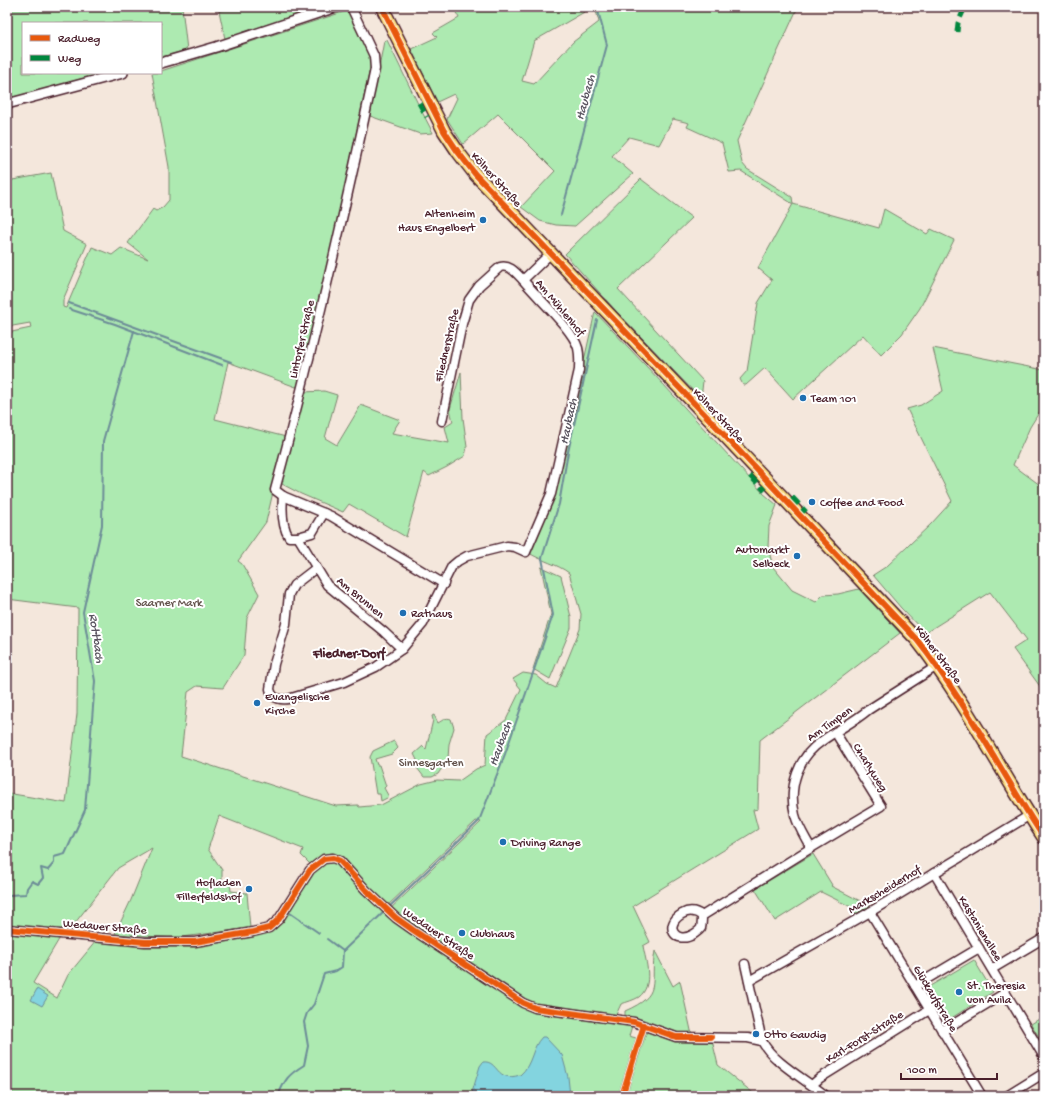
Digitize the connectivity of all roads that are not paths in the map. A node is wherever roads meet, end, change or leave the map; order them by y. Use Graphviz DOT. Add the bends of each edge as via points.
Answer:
graph roads {
  1 [pos="336,7"];
  2 [pos="351,7"];
  3 [pos="382,7"];
  4 [pos="162,63"];
  5 [pos="119,74"];
  6 [pos="7,104"];
  7 [pos="551,253"];
  8 [pos="523,280"];
  9 [pos="442,421"];
  10 [pos="284,496"];
  11 [pos="324,513"];
  12 [pos="298,537"];
  13 [pos="316,568"];
  14 [pos="444,584"];
  15 [pos="402,649"];
  16 [pos="937,666"];
  17 [pos="835,732"];
  18 [pos="1030,815"];
  19 [pos="1044,838"];
  20 [pos="811,848"];
  21 [pos="934,873"];
  22 [pos="870,912"];
  23 [pos="702,916"];
  24 [pos="7,928"];
  25 [pos="1044,938"];
  26 [pos="979,948"];
  27 [pos="745,964"];
  28 [pos="992,969"];
  29 [pos="749,981"];
  30 [pos="915,986"];
  31 [pos="1005,993"];
  32 [pos="929,1010"];
  33 [pos="942,1031"];
  34 [pos="762,1041"];
  35 [pos="1044,1057"];
  36 [pos="1044,1073"];
  37 [pos="812,1085"];
  38 [pos="826,1096"];
  39 [pos="982,1096"];
  40 [pos="1007,1096"];
  1 -- 4 [label="street"];
  2 -- 10 [label="street, Lintorfer Straße" via="374,56 375,69 301,393 275,490"];
  3 -- 7 [label="main road, Kölner Straße" via="444,131 458,152 475,174"];
  5 -- 6 [label="street"];
  7 -- 8 [label="street, Am Mühlenhof"];
  7 -- 16 [label="main road, Kölner Straße" via="917,640"];
  8 -- 9 [label="street, Fliednerstraße" via="509,267 500,267 478,286 469,300"];
  8 -- 14 [label="street, Am Mühlenhof" via="566,328 575,341 580,356 550,494 526,552 515,546 507,546 467,556 452,566"];
  10 -- 11 [label="street"];
  10 -- 12 [label="street, Am Brunnen" via="282,508 286,533 289,537"];
  11 -- 12 [label="street" via="312,533"];
  11 -- 14 [label="street"];
  12 -- 13 [label="street, Am Brunnen"];
  13 -- 15 [label="street, Am Brunnen" via="327,585"];
  13 -- 15 [label="street, Am Mühlenhof" via="294,585 289,594 286,624 274,664 270,689 273,696 281,700 344,682 376,667"];
  14 -- 15 [label="street, Am Mühlenhof" via="423,624"];
  16 -- 17 [label="street, Am Timpen"];
  16 -- 18 [label="main road, Kölner Straße"];
  17 -- 20 [label="street, Am Timpen" via="813,748 801,764 794,782 795,814"];
  17 -- 20 [label="street, Charlyweg" via="881,806"];
  18 -- 19 [label="main road, Kölner Straße"];
  18 -- 21 [label="street, Markscheiderhof"];
  20 -- 23 [label="street"];
  21 -- 22 [label="street, Markscheiderhof"];
  21 -- 26 [label="street, Kastanienallee"];
  22 -- 29 [label="street, Markscheiderhof"];
  22 -- 30 [label="street, Glückaufstraße"];
  24 -- 34 [label="street, Wedauer Straße" via="145,942 195,942 253,932 269,928 279,919 310,870 324,859 333,858 340,861 366,890 413,930 535,1008 634,1022 676,1037 748,1038"];
  25 -- 28 [label="street"];
  26 -- 28 [label="street, Kastanienallee"];
  26 -- 30 [label="street"];
  27 -- 29 [label="street"];
  28 -- 31 [label="street, Kastanienallee"];
  29 -- 34 [label="street"];
  30 -- 32 [label="street, Glückaufstraße"];
  31 -- 33 [label="street"];
  31 -- 35 [label="street, Kastanienallee"];
  32 -- 33 [label="street, Glückaufstraße"];
  32 -- 37 [label="street, Karl-Forst-Straße"];
  33 -- 39 [label="street, Glückaufstraße"];
  34 -- 37 [label="street" via="772,1055"];
  36 -- 40 [label="street"];
  37 -- 38 [label="street"];
}
